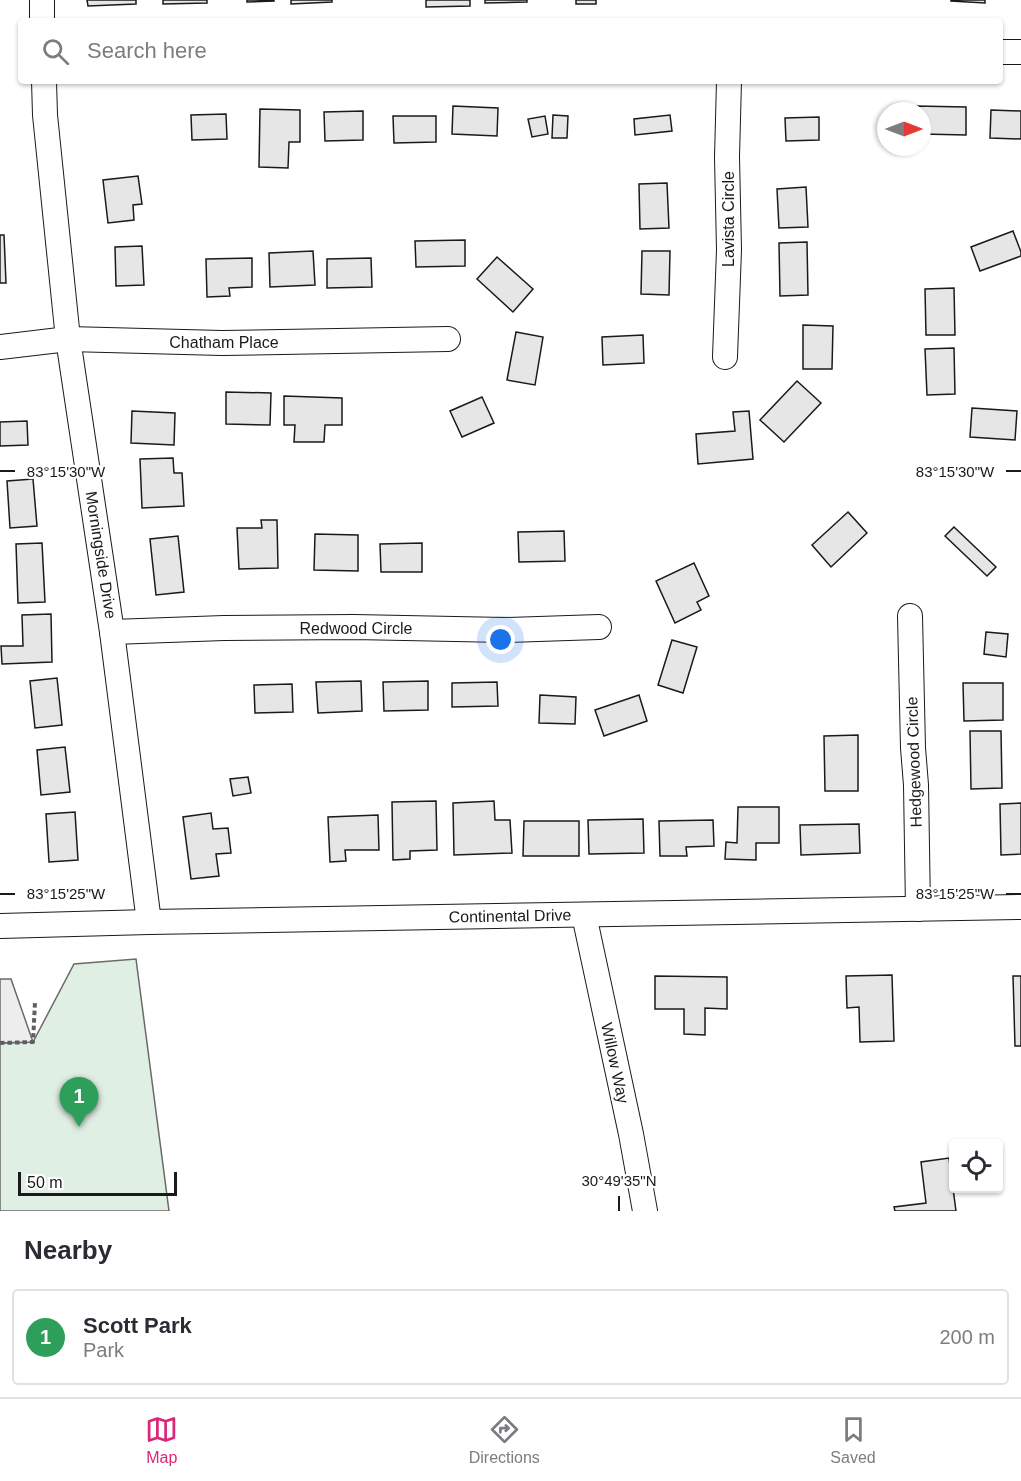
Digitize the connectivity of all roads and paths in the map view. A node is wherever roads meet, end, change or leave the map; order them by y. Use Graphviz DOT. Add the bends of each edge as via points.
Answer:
graph roads {
  1 [pos="42,0"];
  2 [pos="42,18"];
  3 [pos="1003,52"];
  4 [pos="1021,52"];
  5 [pos="44,84"];
  6 [pos="729,84"];
  7 [pos="68,339"];
  8 [pos="448,339"];
  9 [pos="0,347"];
  10 [pos="725,357"];
  11 [pos="910,616"];
  12 [pos="599,627"];
  13 [pos="112,632"];
  14 [pos="1021,907"];
  15 [pos="918,909"];
  16 [pos="584,915"];
  17 [pos="149,922"];
  18 [pos="0,926"];
  19 [pos="35,1002"];
  20 [pos="0,1042"];
  21 [pos="645,1211"];
  1 -- 2 [label="street"];
  3 -- 4 [label="street"];
  5 -- 7 [label="street, Morningside Drive"];
  6 -- 10 [label="street, Lavista Circle"];
  7 -- 8 [label="street, Chatham Place" via="222,343"];
  7 -- 9 [label="street, Chatham Place"];
  7 -- 13 [label="street, Morningside Drive"];
  11 -- 15 [label="street, Hedgewood Circle"];
  12 -- 13 [label="street, Redwood Circle"];
  13 -- 17 [label="street, Morningside Drive"];
  14 -- 15 [label="street, Continental Drive"];
  15 -- 16 [label="street, Continental Drive"];
  16 -- 17 [label="street, Continental Drive"];
  16 -- 21 [label="street, Willow Way"];
  17 -- 18 [label="street, Continental Drive"];
  19 -- 20 [label="path" via="33,1042"];
}
